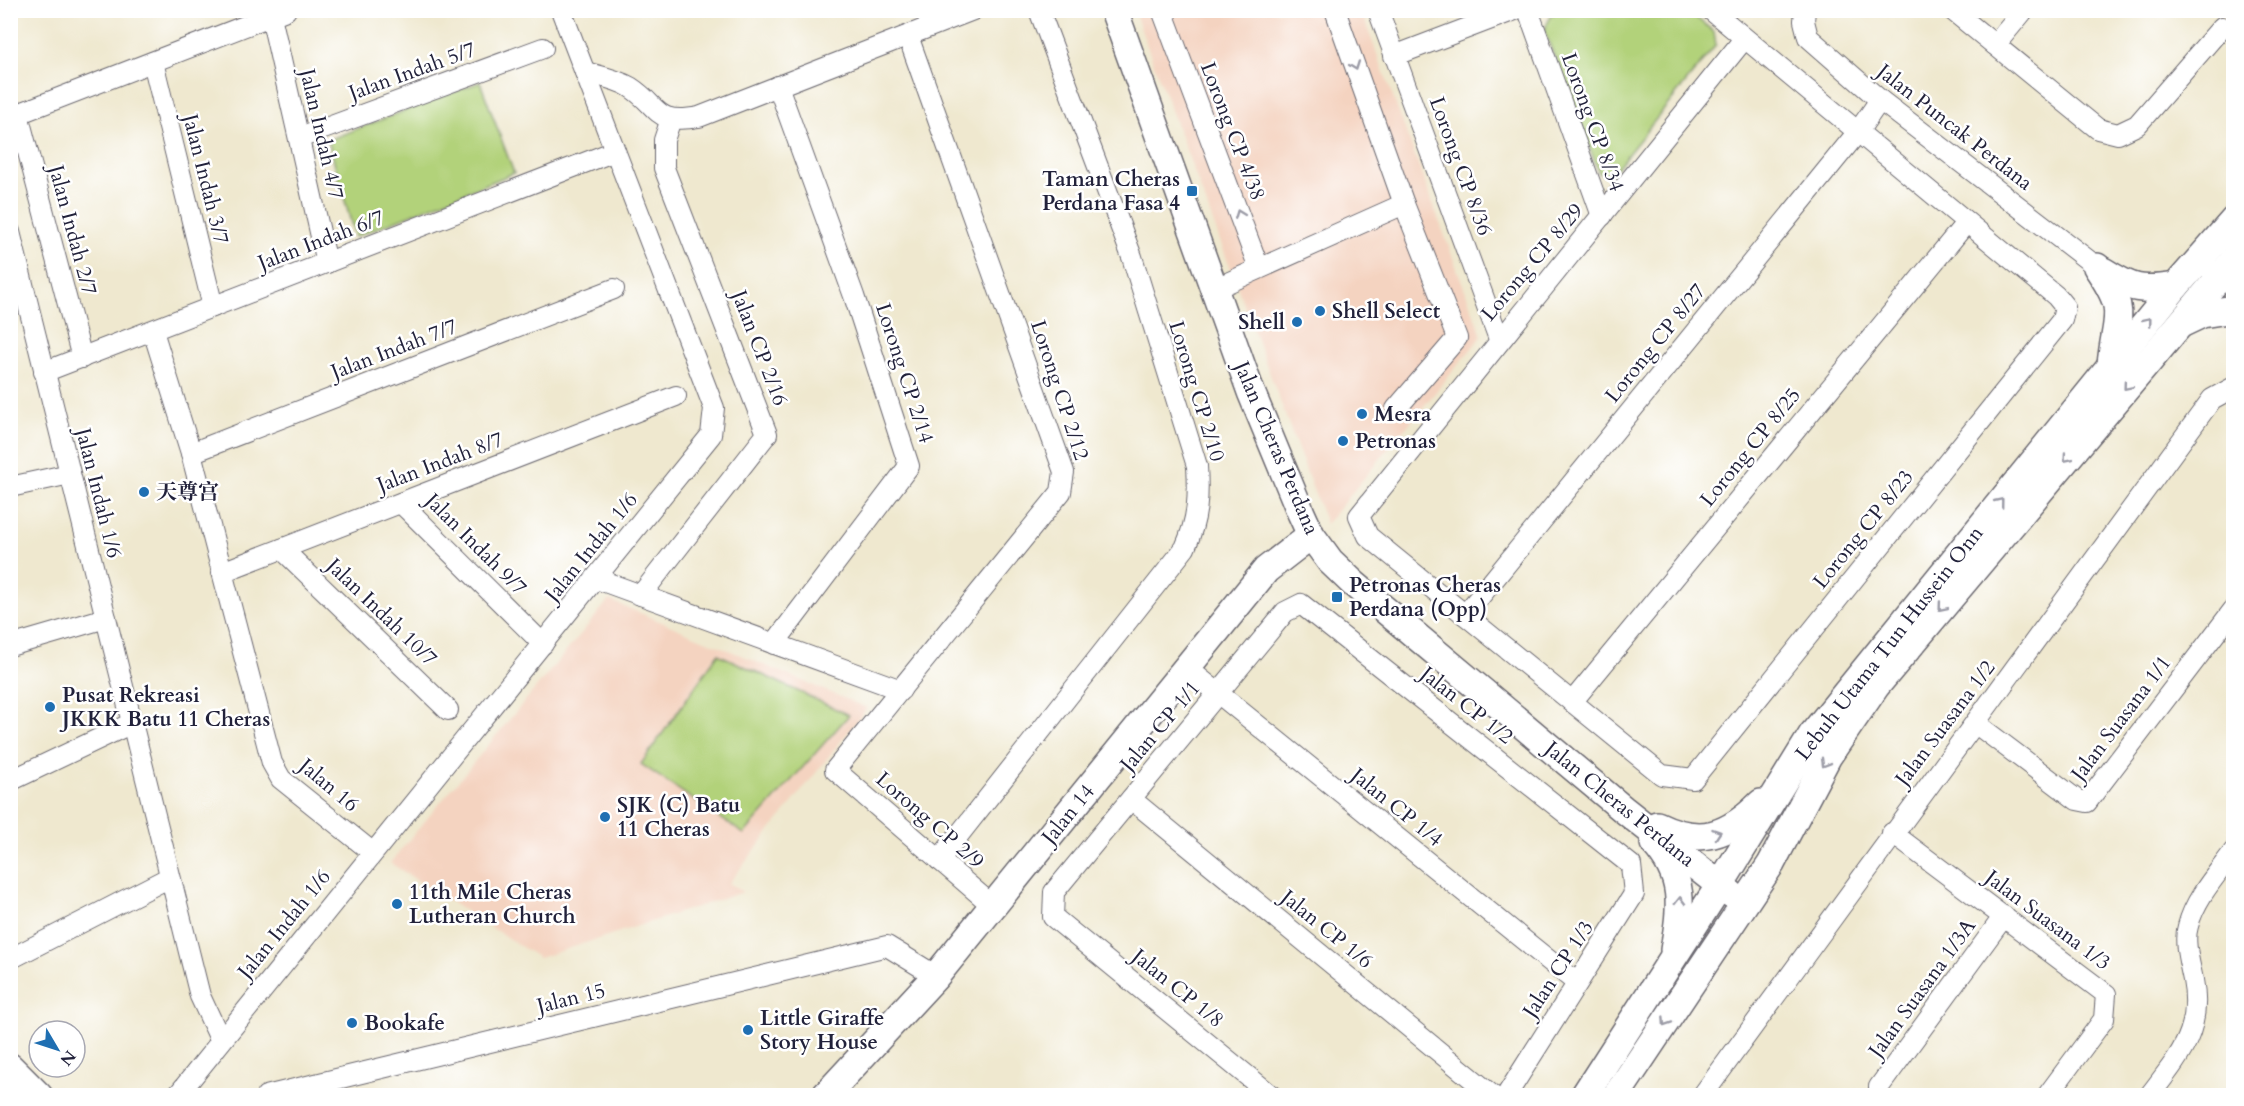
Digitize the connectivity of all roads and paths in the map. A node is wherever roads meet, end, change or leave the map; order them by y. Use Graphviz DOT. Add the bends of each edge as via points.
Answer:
graph roads {
  1 [pos="561,10"];
  2 [pos="973,10"];
  3 [pos="1039,10"];
  4 [pos="1114,10"];
  5 [pos="1162,10"];
  6 [pos="1335,10"];
  7 [pos="1378,10"];
  8 [pos="1515,10"];
  9 [pos="1527,10"];
  10 [pos="1711,10"];
  11 [pos="1805,10"];
  12 [pos="1952,10"];
  13 [pos="2024,10"];
  14 [pos="278,13"];
  15 [pos="2222,27"];
  16 [pos="908,36"];
  17 [pos="1744,39"];
  18 [pos="1995,45"];
  19 [pos="543,48"];
  20 [pos="1394,56"];
  21 [pos="153,62"];
  22 [pos="585,72"];
  23 [pos="778,86"];
  24 [pos="1880,100"];
  25 [pos="14,116"];
  26 [pos="671,119"];
  27 [pos="1857,133"];
  28 [pos="299,138"];
  29 [pos="615,151"];
  30 [pos="1404,204"];
  31 [pos="1602,216"];
  32 [pos="2234,220"];
  33 [pos="1966,223"];
  34 [pos="10,232"];
  35 [pos="327,264"];
  36 [pos="2097,267"];
  37 [pos="1259,268"];
  38 [pos="2222,271"];
  39 [pos="2176,286"];
  40 [pos="1214,288"];
  41 [pos="614,289"];
  42 [pos="213,308"];
  43 [pos="2234,309"];
  44 [pos="2177,327"];
  45 [pos="153,331"];
  46 [pos="1499,339"];
  47 [pos="82,358"];
  48 [pos="2111,366"];
  49 [pos="44,372"];
  50 [pos="2234,387"];
  51 [pos="676,396"];
  52 [pos="1396,409"];
  53 [pos="191,453"];
  54 [pos="70,474"];
  55 [pos="10,487"];
  56 [pos="400,503"];
  57 [pos="1311,535"];
  58 [pos="282,549"];
  59 [pos="222,572"];
  60 [pos="597,579"];
  61 [pos="641,595"];
  62 [pos="1301,604"];
  63 [pos="2234,609"];
  64 [pos="1465,615"];
  65 [pos="106,618"];
  66 [pos="543,644"];
  67 [pos="774,644"];
  68 [pos="10,646"];
  69 [pos="1187,668"];
  70 [pos="901,690"];
  71 [pos="1218,693"];
  72 [pos="1572,702"];
  73 [pos="448,710"];
  74 [pos="132,723"];
  75 [pos="1975,723"];
  76 [pos="835,770"];
  77 [pos="1784,778"];
  78 [pos="10,781"];
  79 [pos="1131,799"];
  80 [pos="1623,809"];
  81 [pos="1791,822"];
  82 [pos="1892,833"];
  83 [pos="2234,851"];
  84 [pos="372,852"];
  85 [pos="939,860"];
  86 [pos="1630,865"];
  87 [pos="170,878"];
  88 [pos="1726,889"];
  89 [pos="993,906"];
  90 [pos="2004,916"];
  91 [pos="1053,917"];
  92 [pos="10,959"];
  93 [pos="1673,959"];
  94 [pos="936,976"];
  95 [pos="1577,982"];
  96 [pos="1686,991"];
  97 [pos="221,1041"];
  98 [pos="10,1067"];
  99 [pos="1879,1087"];
  100 [pos="39,1095"];
  101 [pos="177,1095"];
  102 [pos="266,1095"];
  103 [pos="825,1095"];
  104 [pos="1272,1095"];
  105 [pos="1493,1095"];
  106 [pos="1506,1095"];
  107 [pos="1584,1095"];
  108 [pos="1617,1095"];
  109 [pos="1702,1095"];
  110 [pos="2047,1095"];
  111 [pos="2149,1095"];
  1 -- 22 [label="street, Jalan Indah 1/6"];
  2 -- 16 [label="street"];
  3 -- 85 [label="street, Lorong CP 2/10" via="1132,257 1197,466 1200,500 1185,548"];
  4 -- 40 [label="main road, Jalan Cheras Perdana"];
  37 -- 5 [label="street, Lorong CP 4/38, one-way"];
  6 -- 30 [label="street, one-way"];
  7 -- 20 [label="street, Lorong CP 8/36"];
  8 -- 20 [label="street"];
  9 -- 31 [label="street, Lorong CP 8/34"];
  10 -- 17 [label="street"];
  11 -- 24 [label="street, Jalan Puncak Perdana" via="1808,37"];
  12 -- 18 [label="street"];
  13 -- 18 [label="street"];
  14 -- 21 [label="street"];
  14 -- 28 [label="street, Jalan Indah 4/7"];
  15 -- 18 [label="street" via="2137,125 2118,134 2098,129"];
  16 -- 23 [label="street"];
  16 -- 70 [label="street, Lorong CP 2/12" via="1064,472 1061,492"];
  17 -- 27 [label="street"];
  17 -- 31 [label="street, Lorong CP 8/29"];
  19 -- 28 [label="street, Jalan Indah 5/7"];
  20 -- 46 [label="street, Lorong CP 8/36"];
  21 -- 25 [label="street"];
  21 -- 42 [label="street, Jalan Indah 3/7"];
  22 -- 26 [label="street" via="632,88 655,112"];
  22 -- 29 [label="street, Jalan Indah 1/6"];
  23 -- 26 [label="street" via="699,117"];
  23 -- 67 [label="street, Lorong CP 2/14" via="854,296 909,466"];
  24 -- 27 [label="street, Lorong CP 8/27"];
  24 -- 36 [label="street, Jalan Puncak Perdana"];
  25 -- 47 [label="street, Jalan Indah 2/7"];
  26 -- 61 [label="street, Jalan CP 2/16" via="664,140 664,168 767,434"];
  27 -- 33 [label="street"];
  27 -- 64 [label="street, Lorong CP 8/27"];
  28 -- 35 [label="street, Jalan Indah 4/7"];
  29 -- 35 [label="street, Jalan Indah 6/7"];
  29 -- 60 [label="street, Jalan Indah 1/6" via="714,408 711,435"];
  30 -- 37 [label="street"];
  30 -- 52 [label="street" via="1457,338"];
  31 -- 46 [label="street, Lorong CP 8/29"];
  32 -- 38 [label="main road, Lebuh Utama Tun Hussein Onn"];
  33 -- 72 [label="street, Lorong CP 8/25"];
  33 -- 72 [label="street, Lorong CP 8/23" via="2056,296 2065,307 2061,320 1693,779 1662,775"];
  34 -- 49 [label="street, Jalan Indah 1/6"];
  35 -- 42 [label="street, Jalan Indah 6/7"];
  36 -- 39 [label="main road" via="2129,288 2145,291"];
  36 -- 48 [label="main road" via="2115,294 2119,310"];
  37 -- 40 [label="street"];
  38 -- 39 [label="main road, Lebuh Utama Tun Hussein Onn"];
  38 -- 44 [label="main road, Lebuh Utama Tun Hussein Onn"];
  48 -- 39 [label="main road, Lebuh Utama Tun Hussein Onn, one-way"];
  40 -- 57 [label="main road, Jalan Cheras Perdana" via="1251,392"];
  41 -- 53 [label="street, Jalan Indah 7/7"];
  42 -- 45 [label="street, Jalan Indah 6/7"];
  43 -- 44 [label="main road" via="2202,314"];
  44 -- 81 [label="main road, Lebuh Utama Tun Hussein Onn, one-way" via="1876,686 1828,756"];
  45 -- 47 [label="street, Jalan Indah 6/7"];
  45 -- 53 [label="street, Jalan 16"];
  46 -- 64 [label="street, Lorong CP 8/29" via="1359,516 1368,536"];
  47 -- 49 [label="street, Jalan Indah 6/7"];
  77 -- 48 [label="main road, Lebuh Utama Tun Hussein Onn, one-way" via="1841,698"];
  49 -- 54 [label="street, Jalan Indah 1/6"];
  50 -- 75 [label="street, Jalan Suasana 1/2" via="2212,399"];
  51 -- 56 [label="street, Jalan Indah 8/7"];
  53 -- 59 [label="street, Jalan 16"];
  54 -- 55 [label="street"];
  54 -- 65 [label="street, Jalan Indah 1/6"];
  56 -- 58 [label="street, Jalan Indah 8/7"];
  56 -- 66 [label="street, Jalan Indah 9/7"];
  57 -- 69 [label="main road, Jalan 14" via="1266,570"];
  57 -- 80 [label="main road, Jalan Cheras Perdana" via="1354,584"];
  58 -- 59 [label="street, Jalan Indah 8/7"];
  58 -- 73 [label="street, Jalan Indah 10/7"];
  59 -- 84 [label="street, Jalan 16" via="272,763 281,778"];
  60 -- 61 [label="street"];
  60 -- 66 [label="street, Jalan Indah 1/6"];
  61 -- 67 [label="street"];
  62 -- 71 [label="street, Jalan CP 1/1" via="1284,612"];
  62 -- 86 [label="street, Jalan CP 1/2"];
  63 -- 75 [label="street, Jalan Suasana 1/1" via="2087,802 2077,800"];
  64 -- 72 [label="street"];
  65 -- 68 [label="street"];
  65 -- 74 [label="street, Jalan Indah 1/6"];
  66 -- 84 [label="street, Jalan Indah 1/6"];
  67 -- 70 [label="street"];
  69 -- 71 [label="street, Jalan CP 1/4"];
  69 -- 89 [label="main road, Jalan 14"];
  70 -- 76 [label="street, Lorong CP 2/12"];
  71 -- 79 [label="street, Jalan CP 1/1"];
  71 -- 95 [label="street, Jalan CP 1/4"];
  74 -- 78 [label="street"];
  74 -- 87 [label="street, Jalan Indah 1/6"];
  75 -- 82 [label="street, Jalan Suasana 1/2"];
  76 -- 85 [label="street, Lorong CP 2/9"];
  80 -- 77 [label="main road, one-way" via="1675,834 1711,836 1729,829 1759,806"];
  77 -- 88 [label="main road, Lebuh Utama Tun Hussein Onn"];
  79 -- 91 [label="street, Jalan CP 1/1" via="1054,892"];
  79 -- 105 [label="street, Jalan CP 1/6"];
  80 -- 88 [label="main road, Jalan Cheras Perdana"];
  93 -- 80 [label="main road, one-way" via="1680,889 1673,868 1660,849"];
  81 -- 88 [label="main road" via="1782,829 1743,889"];
  81 -- 96 [label="main road, Lebuh Utama Tun Hussein Onn" via="1771,864"];
  82 -- 90 [label="street, Jalan Suasana 1/3"];
  82 -- 109 [label="street, Jalan Suasana 1/2"];
  83 -- 111 [label="street" via="2187,926 2196,996 2195,1021 2186,1044"];
  84 -- 97 [label="street, Jalan Indah 1/6"];
  85 -- 89 [label="street, Lorong CP 2/9"];
  86 -- 95 [label="street, Jalan CP 1/3" via="1635,894"];
  87 -- 92 [label="street"];
  87 -- 97 [label="street, Jalan Indah 1/6" via="200,996"];
  88 -- 93 [label="main road, Lebuh Utama Tun Hussein Onn"];
  88 -- 96 [label="main road" via="1733,902 1730,912 1697,962"];
  89 -- 94 [label="main road, Jalan 14"];
  90 -- 99 [label="street, Jalan Suasana 1/3A"];
  90 -- 110 [label="street, Jalan Suasana 1/3" via="2106,994 2104,1019"];
  91 -- 104 [label="street, Jalan CP 1/8"];
  93 -- 107 [label="main road, Lebuh Utama Tun Hussein Onn"];
  94 -- 102 [label="street, Jalan 15" via="887,946"];
  94 -- 103 [label="main road, Jalan 14"];
  95 -- 106 [label="street, Jalan CP 1/3"];
  96 -- 108 [label="main road, Lebuh Utama Tun Hussein Onn, one-way"];
  97 -- 101 [label="street, Jalan Indah 1/6"];
  98 -- 100 [label="main road"];
}
